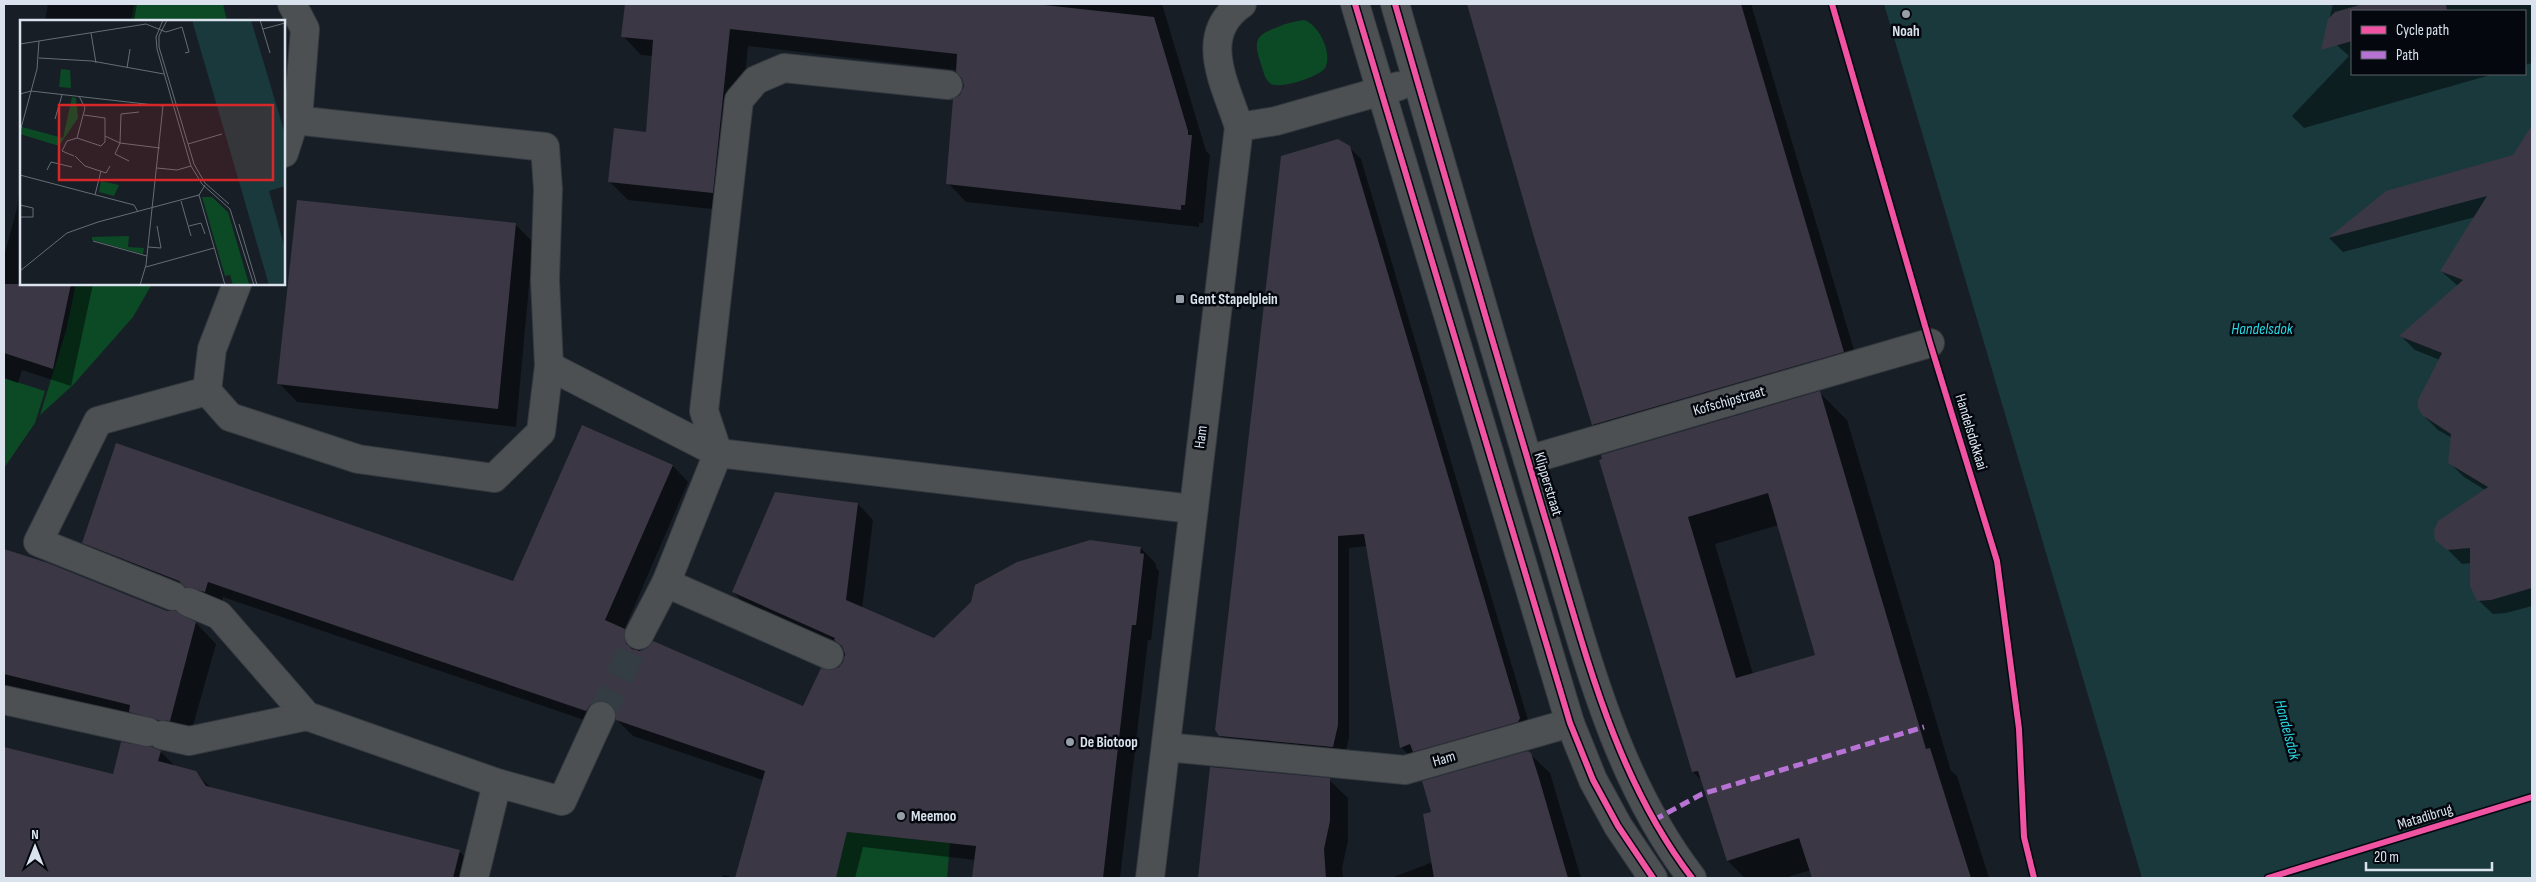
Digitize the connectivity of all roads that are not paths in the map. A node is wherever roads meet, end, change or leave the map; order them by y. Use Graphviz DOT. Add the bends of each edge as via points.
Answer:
graph roads {
  1 [pos="292,4"];
  2 [pos="1356,4"];
  3 [pos="1395,4"];
  4 [pos="1227,6"];
  5 [pos="1417,81"];
  6 [pos="948,85"];
  7 [pos="1382,91"];
  8 [pos="294,120"];
  9 [pos="1239,127"];
  10 [pos="285,150"];
  11 [pos="237,285"];
  12 [pos="1930,343"];
  13 [pos="549,366"];
  14 [pos="207,391"];
  15 [pos="718,452"];
  16 [pos="1528,460"];
  17 [pos="1192,508"];
  18 [pos="666,583"];
  19 [pos="639,635"];
  20 [pos="830,656"];
  21 [pos="4,700"];
  22 [pos="307,716"];
  23 [pos="602,716"];
  24 [pos="1570,723"];
  25 [pos="1166,747"];
  26 [pos="497,783"];
  27 [pos="474,878"];
  28 [pos="1150,878"];
  29 [pos="1653,878"];
  30 [pos="1692,878"];
  1 -- 8 [label="street" via="306,29 299,106"];
  2 -- 7 [label="street"];
  3 -- 5 [label="street, Klipperstraat"];
  4 -- 9 [label="street, Ham" via="1216,44 1218,62"];
  5 -- 7 [label="street"];
  5 -- 16 [label="street, Klipperstraat"];
  6 -- 15 [label="street" via="784,68 756,80 739,100 704,410"];
  7 -- 9 [label="street" via="1276,121"];
  7 -- 24 [label="street"];
  8 -- 10 [label="street"];
  8 -- 13 [label="street" via="545,147"];
  9 -- 17 [label="street, Ham"];
  11 -- 14 [label="street" via="212,349"];
  12 -- 16 [label="street, Kofschipstraat"];
  13 -- 14 [label="street" via="542,432 494,478 358,459 230,417"];
  13 -- 15 [label="street"];
  14 -- 22 [label="street" via="98,421 38,542 219,615"];
  15 -- 17 [label="street"];
  15 -- 18 [label="street"];
  16 -- 30 [label="street, Klipperstraat" via="1600,698 1622,758 1654,820"];
  17 -- 25 [label="street, Ham"];
  18 -- 19 [label="street"];
  18 -- 20 [label="street"];
  21 -- 22 [label="street" via="189,741"];
  22 -- 26 [label="street"];
  23 -- 26 [label="street" via="562,801"];
  24 -- 25 [label="street, Ham" via="1405,770"];
  24 -- 29 [label="street" via="1593,780 1618,826"];
  25 -- 28 [label="street, Ham"];
  26 -- 27 [label="street"];
}
